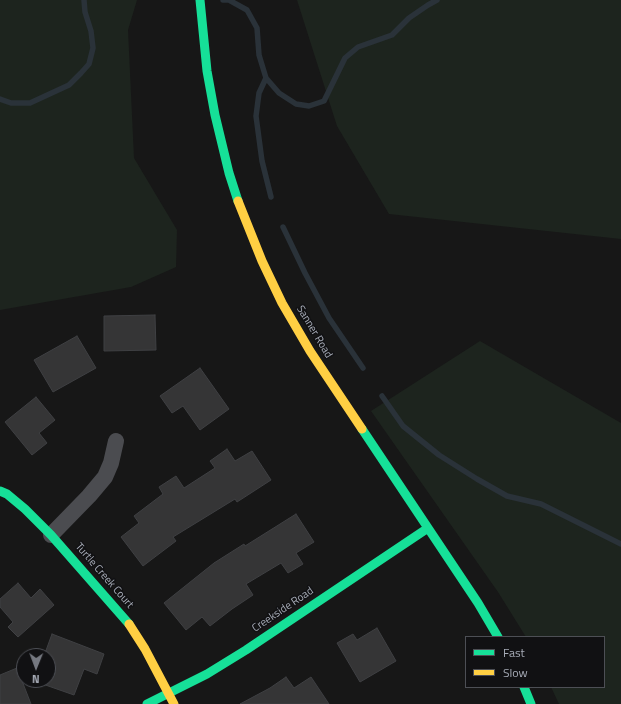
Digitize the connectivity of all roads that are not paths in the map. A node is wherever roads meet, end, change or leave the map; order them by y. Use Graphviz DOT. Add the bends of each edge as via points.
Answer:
graph roads {
  1 [pos="200,0"];
  2 [pos="116,441"];
  3 [pos="0,491"];
  4 [pos="428,528"];
  5 [pos="51,535"];
  6 [pos="497,636"];
  7 [pos="524,688"];
  8 [pos="169,694"];
  9 [pos="147,704"];
  10 [pos="174,704"];
  11 [pos="531,704"];
  1 -- 4 [label="main road, Sanner Road" via="207,71 215,115 229,173 262,261 282,303 310,351"];
  2 -- 5 [label="street" via="111,463 104,477"];
  3 -- 5 [label="main road, Turtle Creek Court" via="25,509"];
  4 -- 6 [label="main road, Sanner Road" via="478,602"];
  4 -- 8 [label="main road, Creekside Road" via="246,650"];
  5 -- 8 [label="main road, Turtle Creek Court" via="126,620"];
  7 -- 11 [label="main road"];
  8 -- 9 [label="main road, Creekside Road"];
  8 -- 10 [label="main road, Turtle Creek Court"];
}
